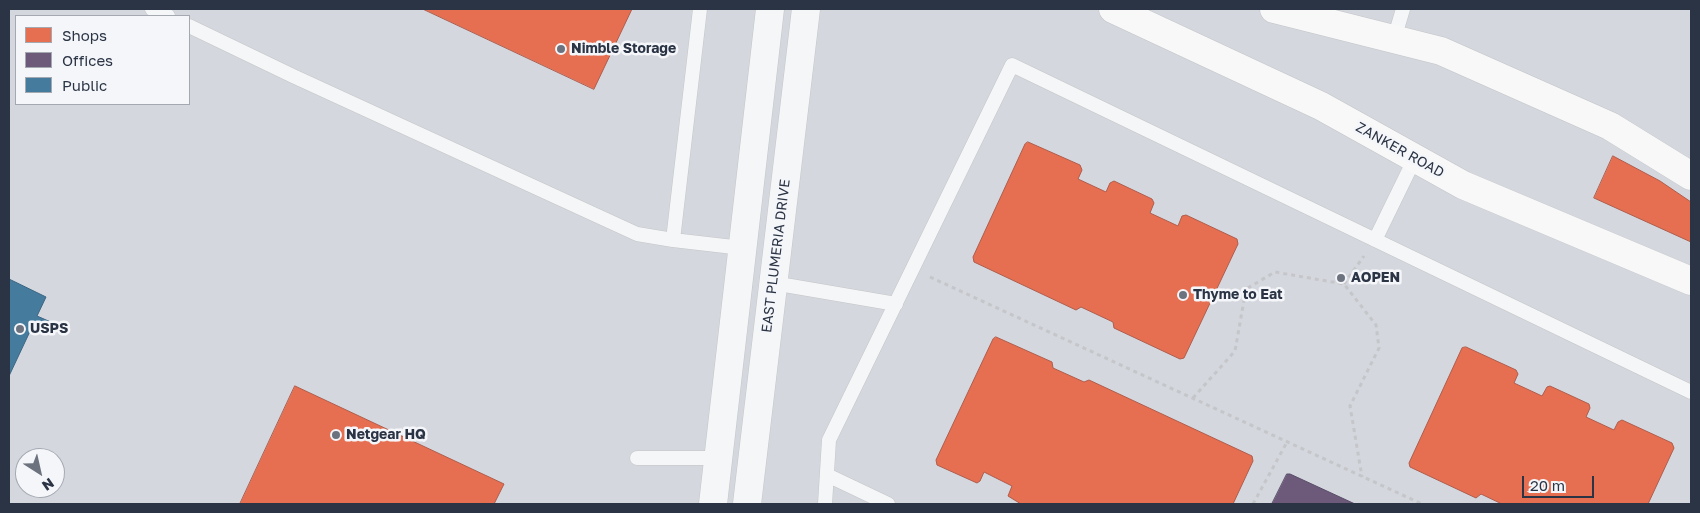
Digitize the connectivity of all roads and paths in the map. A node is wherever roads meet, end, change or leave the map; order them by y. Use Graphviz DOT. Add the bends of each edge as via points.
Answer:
graph roads {
  1 [pos="152,9"];
  2 [pos="700,9"];
  3 [pos="770,9"];
  4 [pos="806,9"];
  5 [pos="1113,9"];
  6 [pos="1274,9"];
  7 [pos="1403,9"];
  8 [pos="166,15"];
  9 [pos="190,26"];
  10 [pos="1394,39"];
  11 [pos="1415,158"];
  12 [pos="1691,176"];
  13 [pos="673,240"];
  14 [pos="1375,240"];
  15 [pos="742,248"];
  16 [pos="913,269"];
  17 [pos="739,278"];
  18 [pos="1691,281"];
  19 [pos="773,283"];
  20 [pos="1344,284"];
  21 [pos="896,304"];
  22 [pos="1691,392"];
  23 [pos="1193,398"];
  24 [pos="1287,442"];
  25 [pos="637,458"];
  26 [pos="718,458"];
  27 [pos="827,475"];
  28 [pos="1362,477"];
  29 [pos="713,504"];
  30 [pos="747,504"];
  31 [pos="824,504"];
  32 [pos="888,504"];
  33 [pos="1253,504"];
  34 [pos="1422,504"];
  1 -- 8 [label="lane"];
  2 -- 13 [label="lane"];
  3 -- 15 [label="street"];
  4 -- 19 [label="street, EAST PLUMERIA DRIVE"];
  5 -- 11 [label="main road, ZANKER ROAD" via="1321,106"];
  6 -- 10 [label="main road"];
  7 -- 10 [label="lane"];
  9 -- 13 [label="lane" via="638,234"];
  10 -- 12 [label="main road" via="1441,51 1610,126"];
  11 -- 14 [label="lane"];
  11 -- 18 [label="main road, ZANKER ROAD" via="1463,185"];
  13 -- 15 [label="lane"];
  14 -- 16 [label="lane" via="1012,65"];
  14 -- 20 [label="path"];
  14 -- 22 [label="lane"];
  15 -- 17 [label="street"];
  16 -- 21 [label="lane"];
  16 -- 23 [label="path"];
  17 -- 19 [label="street"];
  17 -- 26 [label="street"];
  19 -- 21 [label="lane"];
  19 -- 30 [label="street, EAST PLUMERIA DRIVE"];
  20 -- 23 [label="path" via="1275,272 1246,289 1235,351"];
  20 -- 28 [label="path" via="1376,325 1379,348 1350,406"];
  21 -- 27 [label="lane" via="829,440"];
  23 -- 24 [label="path"];
  24 -- 28 [label="path"];
  24 -- 33 [label="path"];
  25 -- 26 [label="lane"];
  26 -- 29 [label="street"];
  27 -- 31 [label="lane"];
  27 -- 32 [label="lane"];
  28 -- 34 [label="path"];
}
